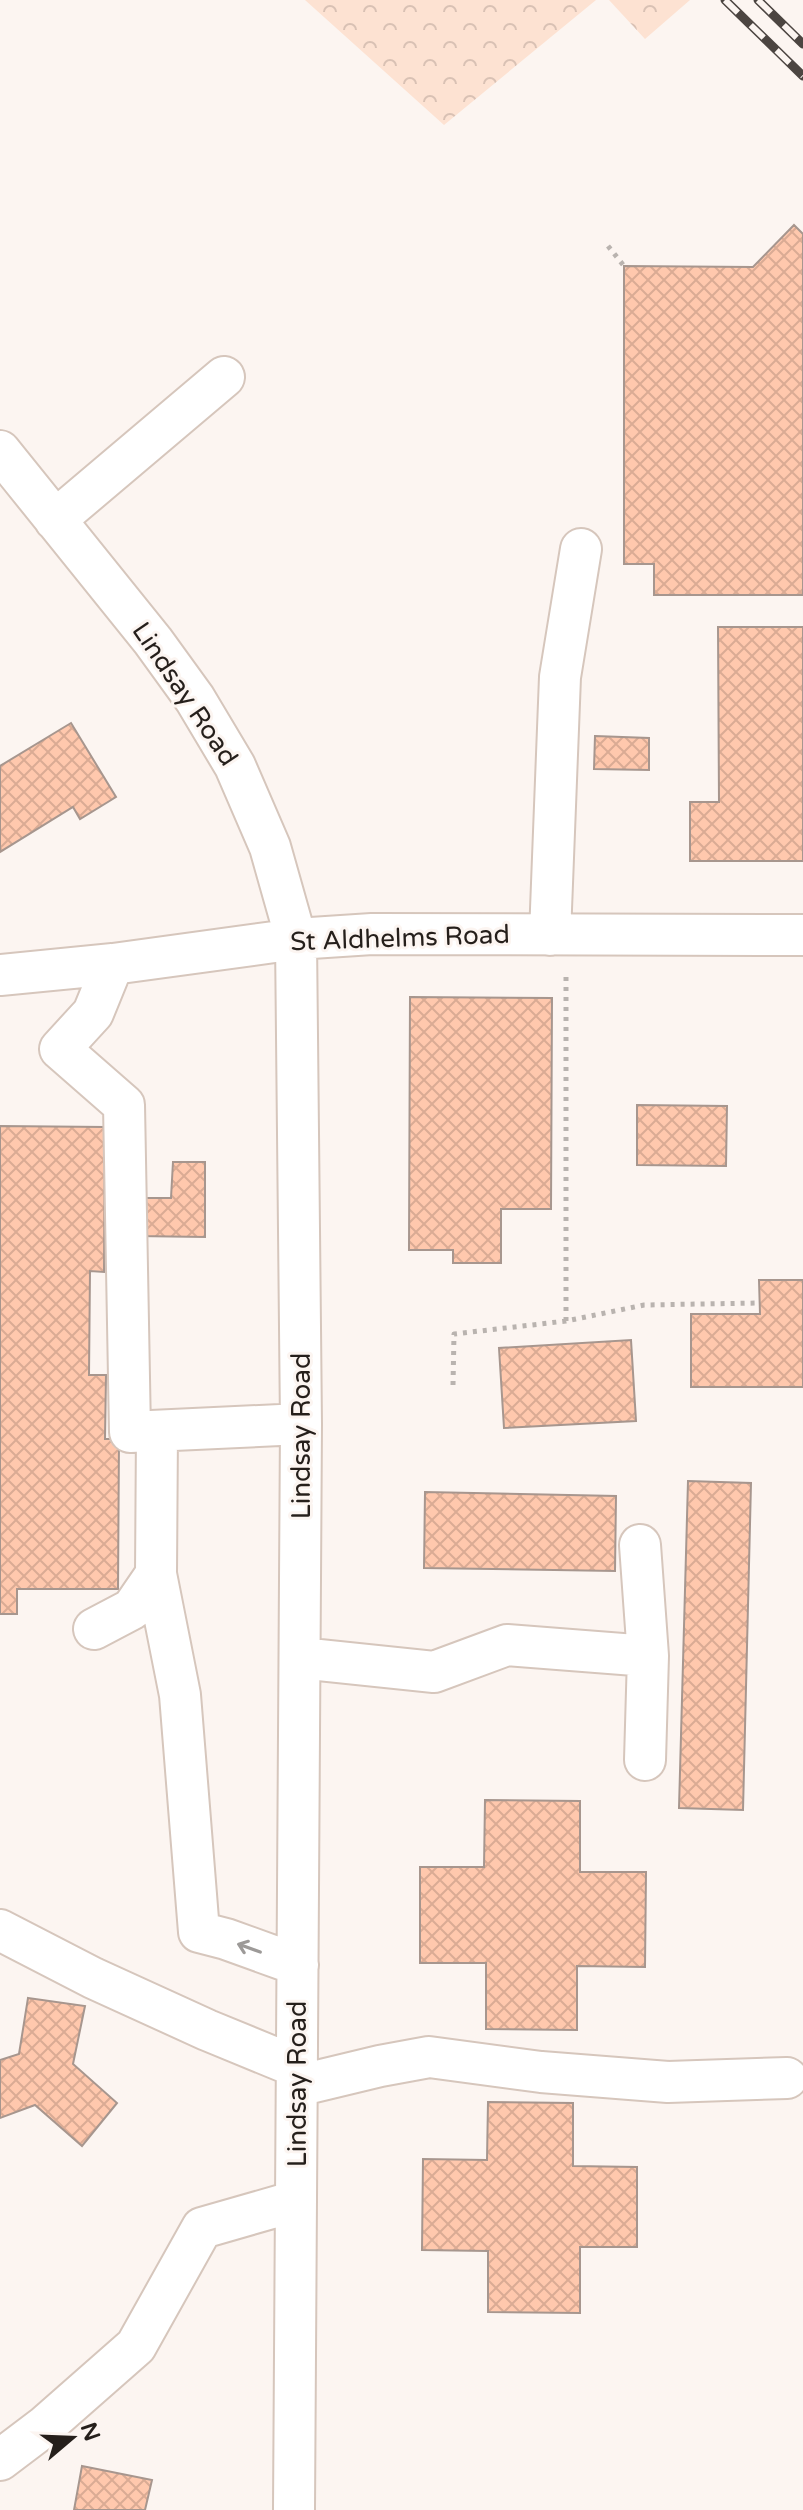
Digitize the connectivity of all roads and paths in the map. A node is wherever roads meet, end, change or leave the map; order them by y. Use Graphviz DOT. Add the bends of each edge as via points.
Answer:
graph roads {
  1 [pos="608,246"];
  2 [pos="624,266"];
  3 [pos="224,377"];
  4 [pos="0,451"];
  5 [pos="55,520"];
  6 [pos="581,549"];
  7 [pos="558,935"];
  8 [pos="803,935"];
  9 [pos="296,939"];
  10 [pos="113,964"];
  11 [pos="0,975"];
  12 [pos="759,1303"];
  13 [pos="566,1321"];
  14 [pos="453,1385"];
  15 [pos="301,1424"];
  16 [pos="157,1431"];
  17 [pos="640,1545"];
  18 [pos="156,1574"];
  19 [pos="94,1629"];
  20 [pos="648,1656"];
  21 [pos="300,1658"];
  22 [pos="645,1760"];
  23 [pos="0,1930"];
  24 [pos="298,1965"];
  25 [pos="297,2077"];
  26 [pos="787,2078"];
  27 [pos="296,2201"];
  28 [pos="0,2460"];
  29 [pos="294,2510"];
  1 -- 2 [label="path"];
  3 -- 5 [label="street"];
  4 -- 5 [label="street, Lindsay Road"];
  5 -- 9 [label="street, Lindsay Road" via="153,641 235,766 270,847"];
  6 -- 7 [label="street" via="560,677"];
  7 -- 8 [label="street, St Aldhelms Road"];
  7 -- 9 [label="street, St Aldhelms Road"];
  7 -- 13 [label="path"];
  9 -- 10 [label="street, St Aldhelms Road"];
  9 -- 15 [label="street, Lindsay Road"];
  10 -- 11 [label="street, St Aldhelms Road"];
  10 -- 16 [label="street" via="93,1013 60,1049 124,1105 130,1432"];
  12 -- 13 [label="path" via="644,1305"];
  13 -- 14 [label="path" via="454,1334"];
  15 -- 16 [label="street"];
  15 -- 21 [label="street, Lindsay Road"];
  16 -- 18 [label="street"];
  17 -- 20 [label="street"];
  18 -- 19 [label="street" via="132,1609"];
  24 -- 18 [label="street, one-way" via="199,1932 180,1695"];
  20 -- 21 [label="street" via="507,1645 434,1672"];
  20 -- 22 [label="street"];
  21 -- 24 [label="street, Lindsay Road"];
  23 -- 25 [label="street"];
  24 -- 25 [label="street, Lindsay Road"];
  25 -- 26 [label="street" via="429,2057 668,2082"];
  25 -- 27 [label="street, Lindsay Road"];
  27 -- 28 [label="street" via="202,2228 136,2346"];
  27 -- 29 [label="street, Lindsay Road"];
}
